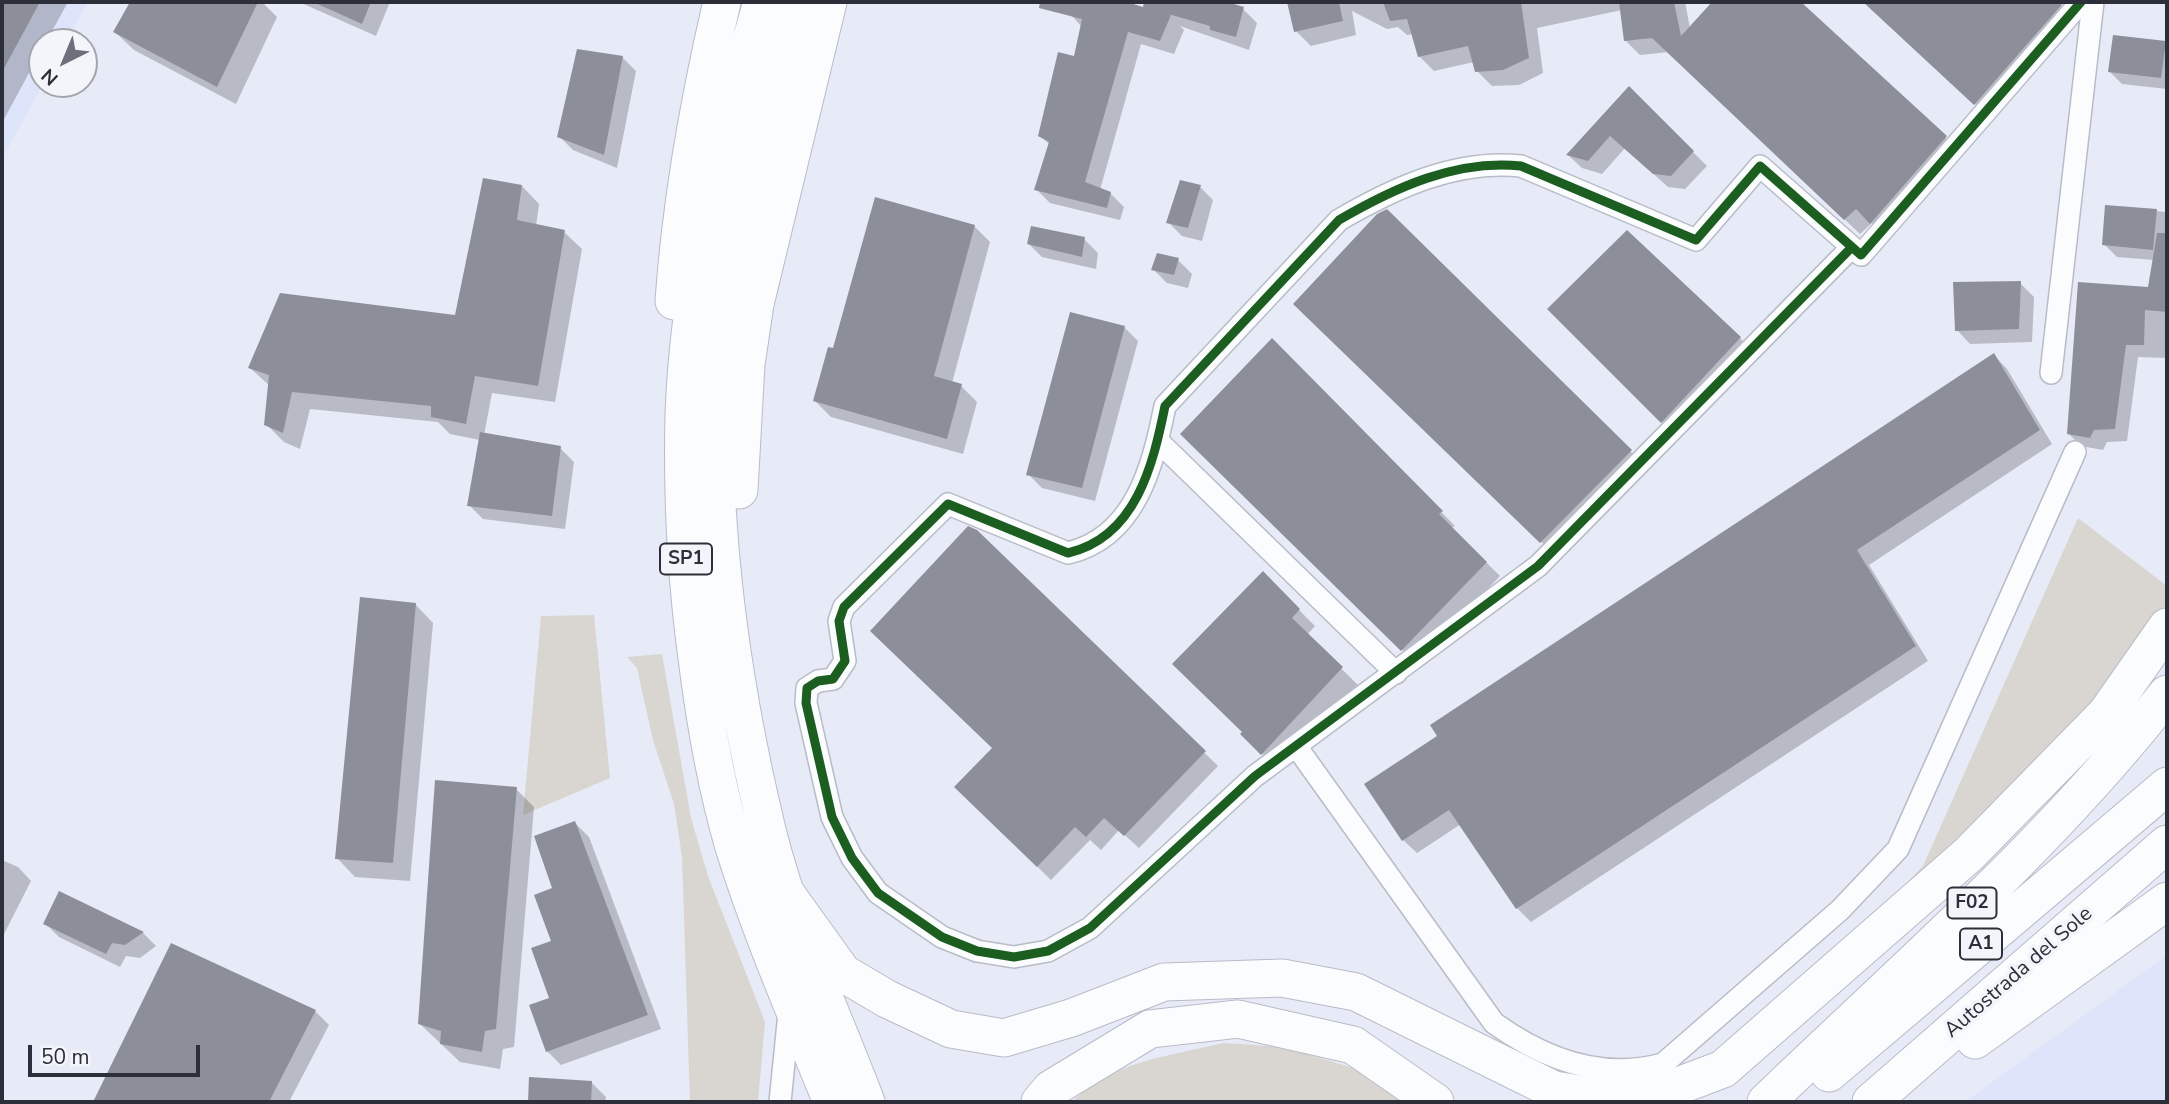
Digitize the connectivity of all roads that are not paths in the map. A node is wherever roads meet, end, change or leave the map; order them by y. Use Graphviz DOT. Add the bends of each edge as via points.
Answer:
graph roads {
  1 [pos="722,2"];
  2 [pos="762,2"];
  3 [pos="793,2"];
  4 [pos="828,2"];
  5 [pos="2081,2"];
  6 [pos="2093,2"];
  7 [pos="1852,247"];
  8 [pos="2051,373"];
  9 [pos="1158,441"];
  10 [pos="2075,452"];
  11 [pos="684,510"];
  12 [pos="2167,627"];
  13 [pos="733,648"];
  14 [pos="1396,673"];
  15 [pos="2167,694"];
  16 [pos="1296,746"];
  17 [pos="2167,786"];
  18 [pos="2167,844"];
  19 [pos="787,895"];
  20 [pos="2167,901"];
  21 [pos="790,1000"];
  22 [pos="779,1102"];
  23 [pos="832,1102"];
  24 [pos="866,1102"];
  25 [pos="1041,1102"];
  26 [pos="1434,1102"];
  27 [pos="1766,1102"];
  28 [pos="1794,1102"];
  29 [pos="1871,1102"];
  30 [pos="1889,1102"];
  1 -- 11 [label="highway" via="694,134 677,253 671,373"];
  2 -- 11 [label="highway, SP1" via="698,282 684,413"];
  3 -- 13 [label="highway, SP1" via="737,234 720,346 714,464"];
  4 -- 13 [label="highway" via="766,248 746,364"];
  5 -- 7 [label="street" via="1861,255"];
  6 -- 8 [label="street"];
  7 -- 9 [label="street" via="1760,166 1696,240 1521,166 1490,163 1427,178 1339,220 1166,406"];
  7 -- 14 [label="street" via="1538,566"];
  9 -- 14 [label="street"];
  9 -- 16 [label="street" via="1135,506 1084,549 1068,553 948,504 844,607 839,621 845,661 833,679 807,688 806,703 832,817 852,858 878,893 902,912 942,937 1014,957 1048,951 1090,928 1255,776"];
  10 -- 16 [label="street" via="1898,849 1840,911 1663,1064 1642,1070 1601,1069 1552,1057 1494,1023"];
  11 -- 21 [label="highway, SP1" via="696,656 720,796 750,895"];
  12 -- 19 [label="highway" via="2106,714 1969,854 1723,1069 1657,1094 1600,1097 1554,1090 1356,992 1282,978 1164,982 1072,1018 1003,1038 951,1029 844,973"];
  13 -- 19 [label="highway, SP1" via="767,831"];
  14 -- 16 [label="street"];
  15 -- 27 [label="highway, F02" via="2133,738 2034,845"];
  17 -- 28 [label="highway, A1"];
  18 -- 29 [label="highway, Autostrada del Sole / A1"];
  19 -- 24 [label="highway, SP1"];
  20 -- 30 [label="highway"];
  21 -- 22 [label="street"];
  21 -- 23 [label="highway, SP1"];
  25 -- 26 [label="highway" via="1051,1089 1150,1029 1238,1020 1353,1045"];
}
